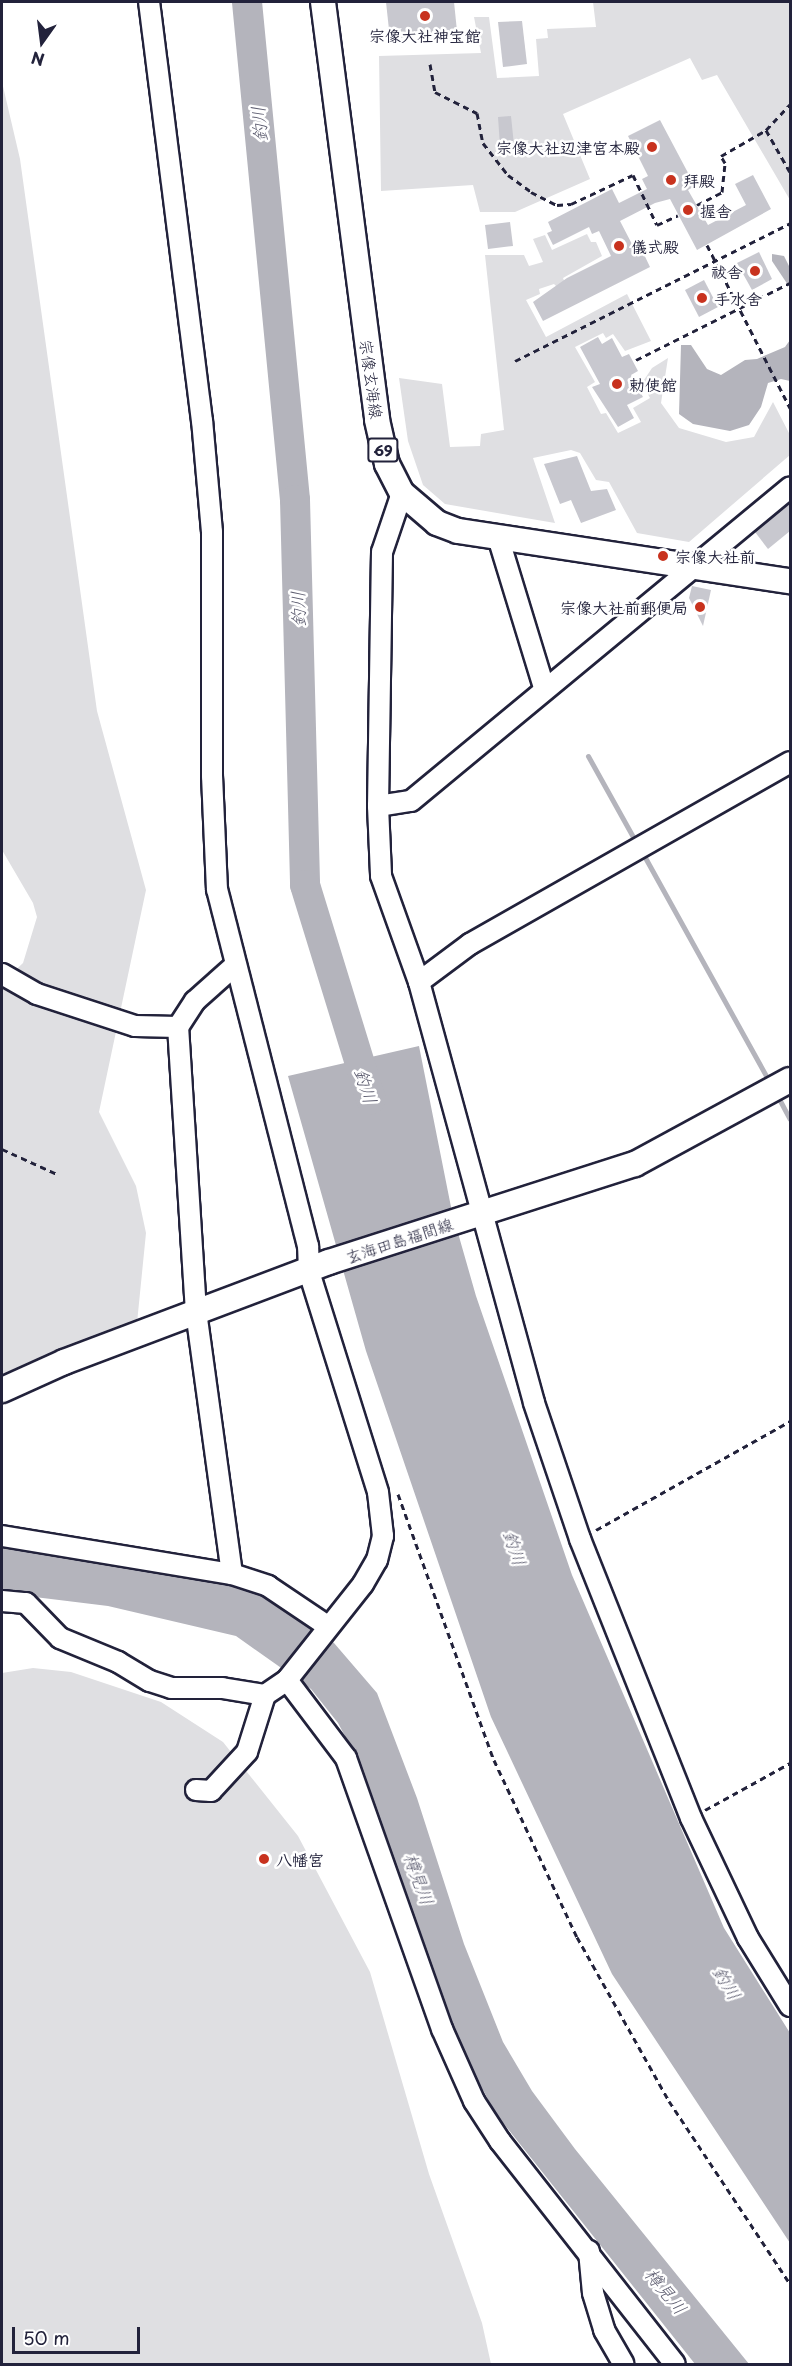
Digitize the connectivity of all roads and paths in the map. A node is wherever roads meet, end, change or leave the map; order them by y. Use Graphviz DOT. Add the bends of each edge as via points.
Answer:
graph roads {
  1 [pos="149,2"];
  2 [pos="323,2"];
  3 [pos="430,64"];
  4 [pos="790,104"];
  5 [pos="766,130"];
  6 [pos="790,172"];
  7 [pos="697,205"];
  8 [pos="678,215"];
  9 [pos="790,223"];
  10 [pos="707,245"];
  11 [pos="716,260"];
  12 [pos="790,283"];
  13 [pos="740,309"];
  14 [pos="636,360"];
  15 [pos="515,361"];
  16 [pos="790,408"];
  17 [pos="790,488"];
  18 [pos="402,493"];
  19 [pos="498,537"];
  20 [pos="695,566"];
  21 [pos="790,581"];
  22 [pos="544,687"];
  23 [pos="790,762"];
  24 [pos="378,806"];
  25 [pos="233,967"];
  26 [pos="2,974"];
  27 [pos="419,982"];
  28 [pos="178,1027"];
  29 [pos="790,1080"];
  30 [pos="2,1149"];
  31 [pos="57,1174"];
  32 [pos="473,1215"];
  33 [pos="309,1272"];
  34 [pos="196,1312"];
  35 [pos="2,1390"];
  36 [pos="790,1420"];
  37 [pos="396,1489"];
  38 [pos="2,1536"];
  39 [pos="580,1539"];
  40 [pos="232,1574"];
  41 [pos="2,1600"];
  42 [pos="325,1631"];
  43 [pos="287,1680"];
  44 [pos="265,1695"];
  45 [pos="790,1763"];
  46 [pos="196,1790"];
  47 [pos="691,1818"];
  48 [pos="790,2006"];
  49 [pos="589,2251"];
  50 [pos="790,2284"];
  51 [pos="622,2364"];
  52 [pos="675,2364"];
  1 -- 25 [label="street" via="202,421 212,532 213,845 217,891"];
  2 -- 18 [label="main road, 宗像玄海線 / 69" via="377,420 387,464"];
  3 -- 8 [label="path" via="435,92 477,113 483,143 508,175 531,192 557,205 571,204 633,175 657,225"];
  4 -- 5 [label="path"];
  5 -- 6 [label="path"];
  5 -- 7 [label="path" via="721,156 725,163 722,192"];
  9 -- 11 [label="path"];
  10 -- 11 [label="path"];
  11 -- 13 [label="path"];
  11 -- 15 [label="path"];
  12 -- 13 [label="path"];
  13 -- 14 [label="path"];
  13 -- 16 [label="path"];
  17 -- 20 [label="street"];
  18 -- 19 [label="main road, 宗像玄海線 / 69" via="437,523"];
  18 -- 24 [label="street" via="382,552"];
  19 -- 20 [label="main road, 宗像玄海線 / 69"];
  19 -- 22 [label="street"];
  20 -- 21 [label="main road, 宗像玄海線 / 69"];
  20 -- 22 [label="street"];
  22 -- 24 [label="street" via="411,801"];
  23 -- 27 [label="street" via="470,944"];
  24 -- 27 [label="street" via="381,876"];
  25 -- 28 [label="street" via="195,1001"];
  25 -- 33 [label="street" via="308,1246"];
  26 -- 28 [label="street" via="37,994 135,1026"];
  27 -- 32 [label="street"];
  28 -- 34 [label="street"];
  29 -- 32 [label="main road, 玄海田島福間線" via="635,1164"];
  30 -- 31 [label="path"];
  32 -- 33 [label="main road, 玄海田島福間線"];
  32 -- 39 [label="street"];
  33 -- 34 [label="main road, 玄海田島福間線"];
  33 -- 42 [label="street" via="383,1514 377,1560"];
  34 -- 35 [label="main road, 玄海田島福間線"];
  34 -- 40 [label="street"];
  36 -- 39 [label="path"];
  37 -- 50 [label="path" via="467,1694 577,1937 669,2101"];
  38 -- 40 [label="street"];
  39 -- 47 [label="street"];
  40 -- 42 [label="street" via="268,1586"];
  41 -- 44 [label="street" via="26,1604 60,1638 118,1662 150,1681 171,1688 222,1688"];
  42 -- 43 [label="street"];
  43 -- 44 [label="street"];
  43 -- 49 [label="street" via="346,1758 442,2029 474,2101 500,2141"];
  44 -- 46 [label="street" via="247,1752 211,1791"];
  45 -- 47 [label="path"];
  47 -- 48 [label="street" via="748,1938"];
  49 -- 51 [label="street" via="593,2293 604,2330"];
  49 -- 52 [label="street"];
}
